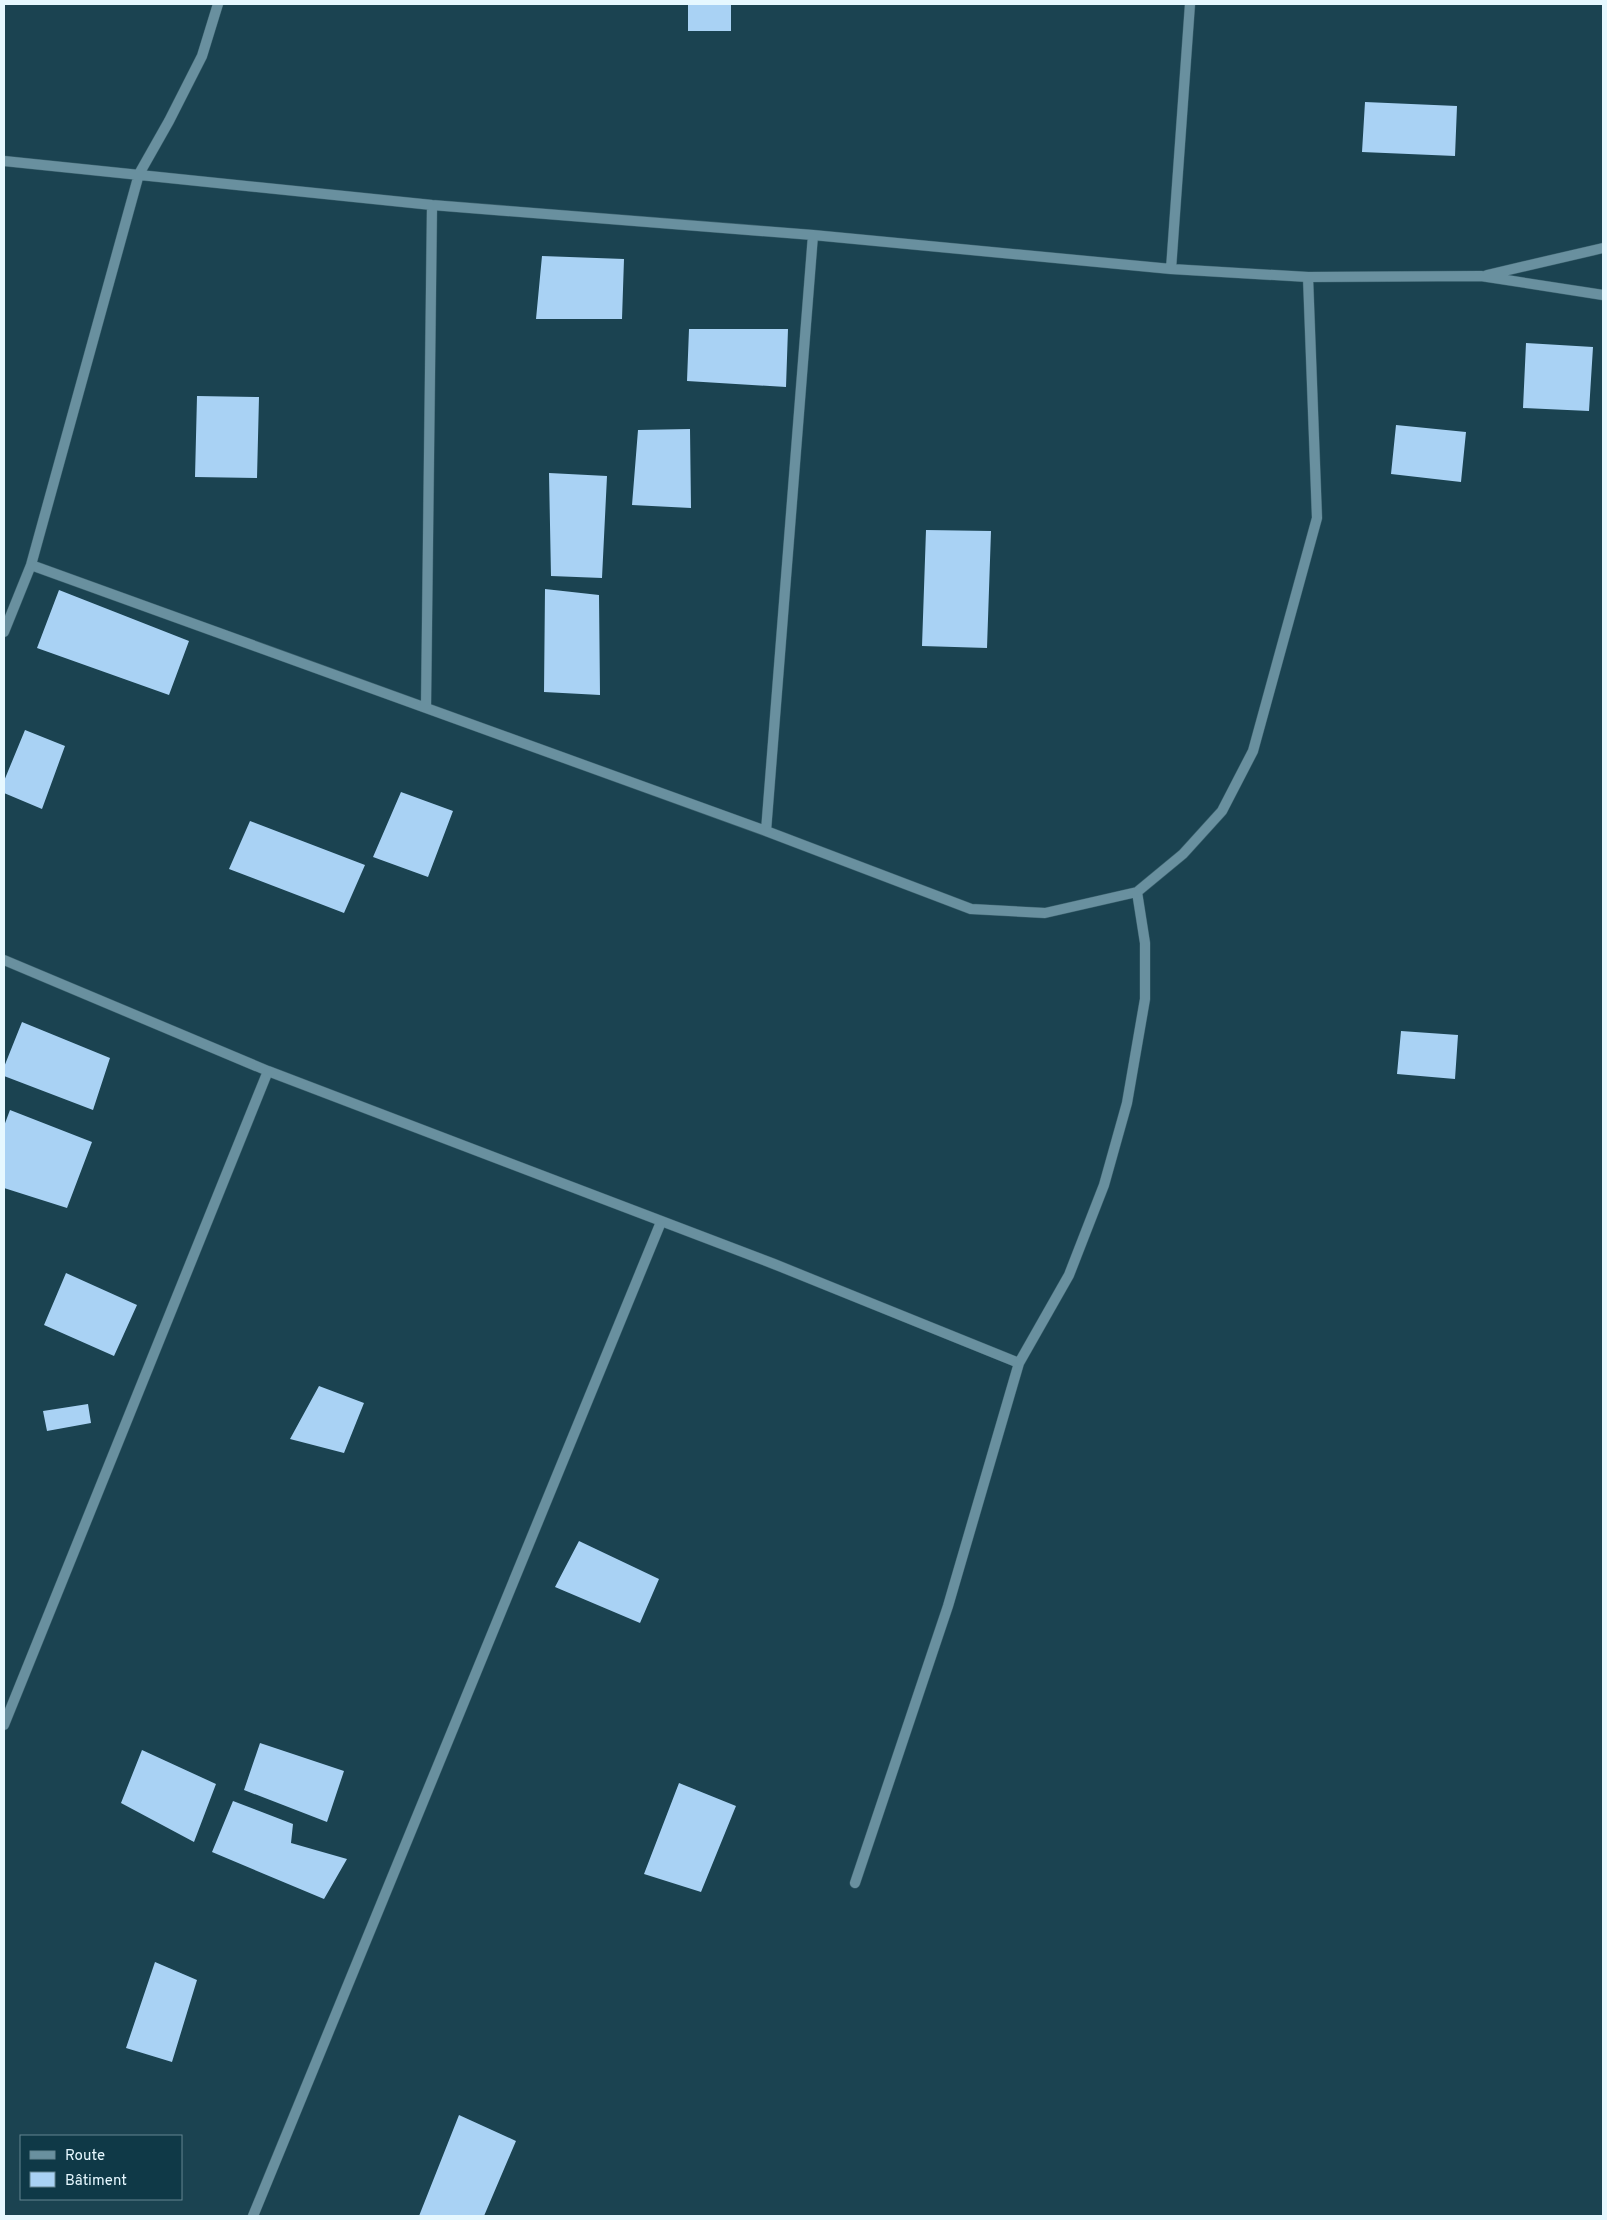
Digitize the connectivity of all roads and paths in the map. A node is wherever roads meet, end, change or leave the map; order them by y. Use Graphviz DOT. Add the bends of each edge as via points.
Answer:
graph roads {
  1 [pos="218,4"];
  2 [pos="1190,4"];
  3 [pos="4,160"];
  4 [pos="139,174"];
  5 [pos="432,204"];
  6 [pos="813,235"];
  7 [pos="1603,248"];
  8 [pos="1171,269"];
  9 [pos="1481,276"];
  10 [pos="1308,277"];
  11 [pos="1603,295"];
  12 [pos="30,565"];
  13 [pos="4,632"];
  14 [pos="426,708"];
  15 [pos="766,831"];
  16 [pos="1137,892"];
  17 [pos="4,960"];
  18 [pos="268,1071"];
  19 [pos="661,1222"];
  20 [pos="1019,1363"];
  21 [pos="4,1725"];
  22 [pos="855,1882"];
  23 [pos="253,2216"];
  1 -- 4 [label="street" via="202,56"];
  2 -- 8 [label="street"];
  3 -- 4 [label="street"];
  4 -- 5 [label="street"];
  4 -- 12 [label="street"];
  5 -- 6 [label="street"];
  5 -- 14 [label="street"];
  6 -- 8 [label="street"];
  6 -- 15 [label="street"];
  7 -- 9 [label="street"];
  8 -- 10 [label="street"];
  9 -- 10 [label="street"];
  9 -- 11 [label="street"];
  10 -- 16 [label="street" via="1317,518 1254,751 1222,811 1183,854"];
  12 -- 13 [label="street"];
  12 -- 14 [label="street"];
  14 -- 15 [label="street"];
  15 -- 16 [label="street" via="972,909 1044,913"];
  16 -- 20 [label="street" via="1145,943 1145,999 1127,1103 1104,1185 1069,1275"];
  17 -- 18 [label="street"];
  18 -- 19 [label="street"];
  18 -- 21 [label="street"];
  19 -- 20 [label="street"];
  19 -- 23 [label="street"];
  20 -- 22 [label="street" via="948,1606"];
}
